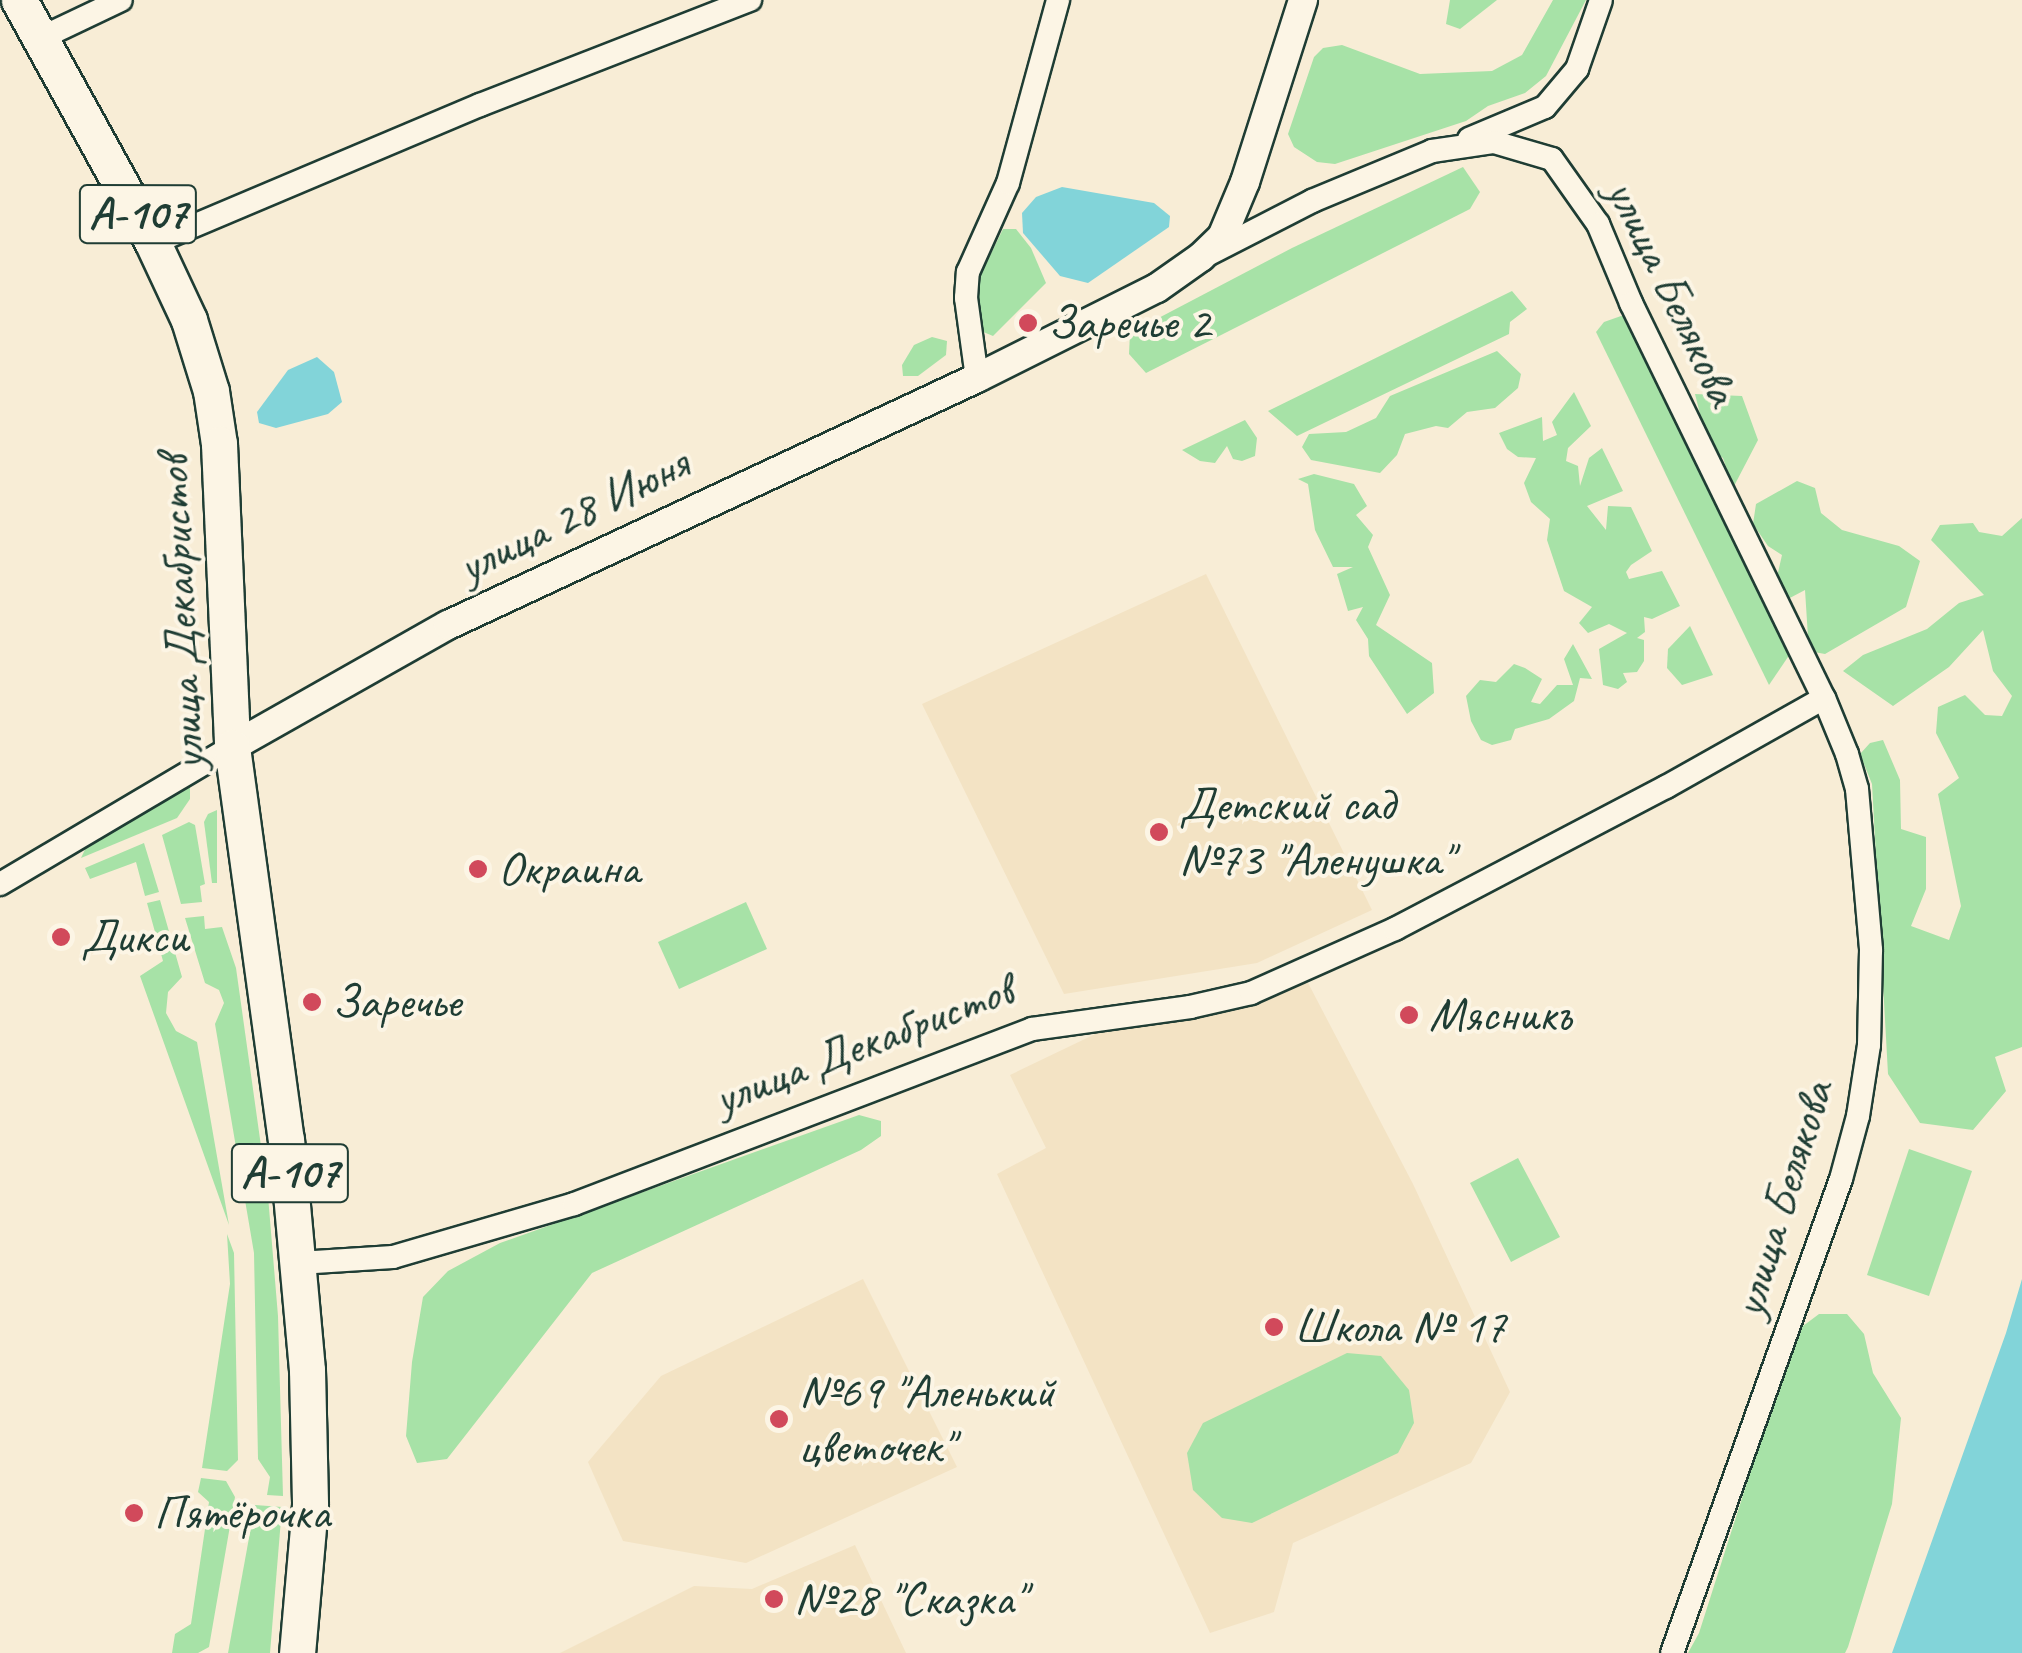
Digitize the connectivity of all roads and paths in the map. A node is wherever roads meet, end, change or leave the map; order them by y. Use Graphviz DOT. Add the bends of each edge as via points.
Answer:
graph roads {
  1 [pos="19,0"];
  2 [pos="121,0"];
  3 [pos="750,0"];
  4 [pos="1058,0"];
  5 [pos="1303,0"];
  6 [pos="1601,0"];
  7 [pos="43,37"];
  8 [pos="1452,146"];
  9 [pos="153,243"];
  10 [pos="1201,258"];
  11 [pos="977,378"];
  12 [pos="1824,698"];
  13 [pos="232,746"];
  14 [pos="0,884"];
  15 [pos="299,1263"];
  16 [pos="297,1653"];
  17 [pos="1672,1653"];
  1 -- 7 [label="main road, улица Декабристов / А-107"];
  2 -- 7 [label="street"];
  3 -- 9 [label="street"];
  4 -- 11 [label="street" via="1008,183 968,272"];
  5 -- 10 [label="street, улица 28 Июня" via="1245,182 1222,237"];
  6 -- 8 [label="street" via="1576,70 1545,107"];
  7 -- 9 [label="main road, улица Декабристов / А-107"];
  8 -- 10 [label="street, улица Белякова" via="1312,201"];
  8 -- 12 [label="street, улица Белякова" via="1494,142 1532,150 1552,159 1575,186"];
  9 -- 13 [label="main road, улица Декабристов / А-107" via="201,354 220,444"];
  10 -- 11 [label="street, улица 28 Июня" via="1157,288"];
  11 -- 13 [label="street, улица 28 Июня" via="448,625"];
  12 -- 15 [label="street, улица Декабристов" via="1395,930 1220,1002 1058,1023 574,1204 393,1257"];
  12 -- 17 [label="street, улица Белякова" via="1849,762 1860,823 1871,965 1864,1083 1841,1179"];
  13 -- 14 [label="street, улица 28 Июня"];
  13 -- 15 [label="main road, улица Декабристов / А-107"];
  15 -- 16 [label="main road, улица Декабристов / А-107" via="310,1505"];
}
